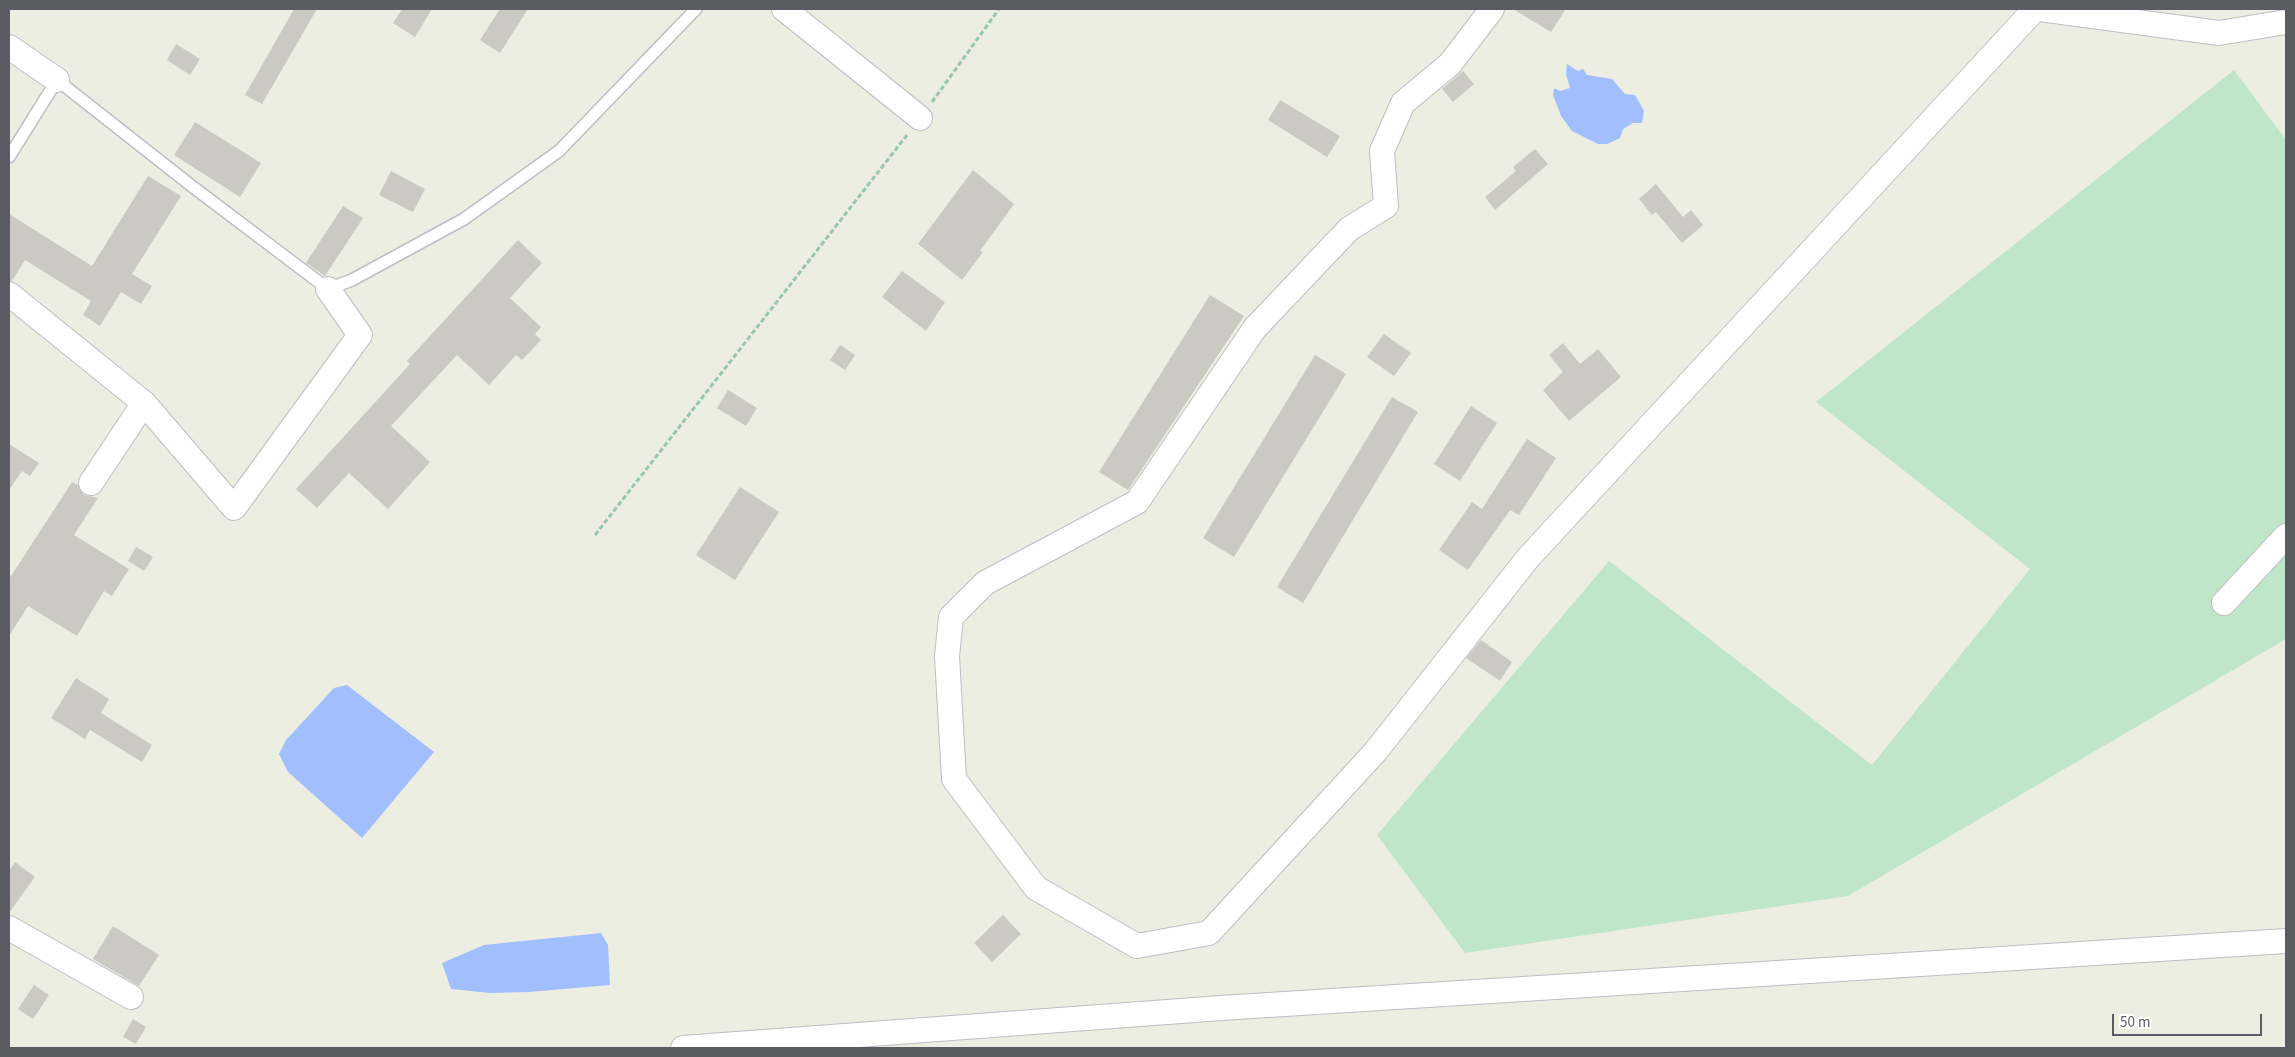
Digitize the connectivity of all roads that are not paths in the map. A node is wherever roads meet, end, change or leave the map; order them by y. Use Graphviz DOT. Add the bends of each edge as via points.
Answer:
graph roads {
  1 [pos="696,9"];
  2 [pos="784,9"];
  3 [pos="1492,9"];
  4 [pos="2035,9"];
  5 [pos="2040,9"];
  6 [pos="2286,22"];
  7 [pos="9,47"];
  8 [pos="57,80"];
  9 [pos="920,118"];
  10 [pos="9,157"];
  11 [pos="328,289"];
  12 [pos="9,294"];
  13 [pos="144,403"];
  14 [pos="91,483"];
  15 [pos="2286,536"];
  16 [pos="2224,603"];
  17 [pos="9,928"];
  18 [pos="2286,941"];
  19 [pos="131,997"];
  20 [pos="683,1048"];
  1 -- 11 [label="lane" via="558,151 464,219 352,280"];
  2 -- 9 [label="street"];
  3 -- 4 [label="street" via="1450,64 1403,103 1382,151 1386,206 1349,229 1255,328 1137,502 985,583 951,617 947,656 954,780 1036,888 1137,946 1209,933 1376,751 1528,558"];
  5 -- 6 [label="street" via="2219,33"];
  7 -- 8 [label="street"];
  8 -- 10 [label="lane"];
  8 -- 11 [label="lane"];
  11 -- 13 [label="street" via="360,335 234,508"];
  12 -- 13 [label="street"];
  13 -- 14 [label="street"];
  15 -- 16 [label="street"];
  17 -- 19 [label="street"];
  18 -- 20 [label="street" via="1221,1008"];
}
